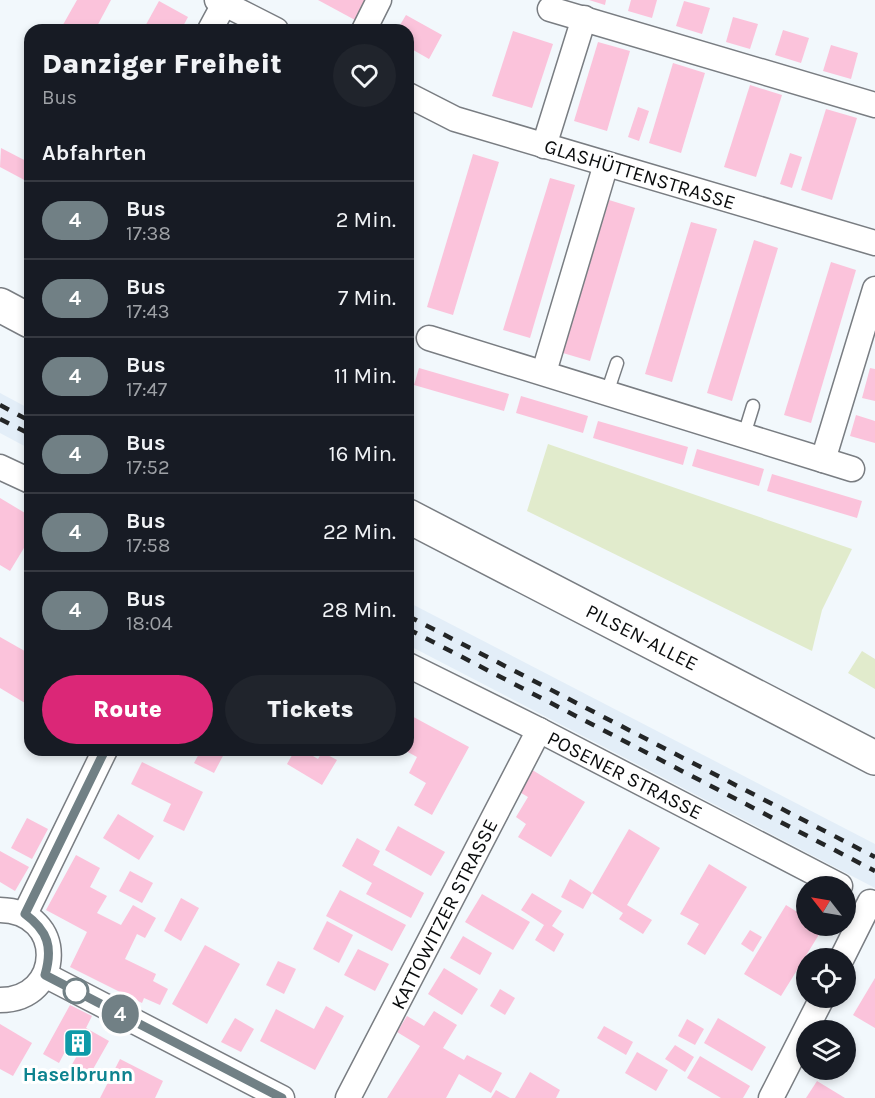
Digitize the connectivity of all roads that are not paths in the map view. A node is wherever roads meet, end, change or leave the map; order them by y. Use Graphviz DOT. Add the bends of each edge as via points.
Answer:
graph roads {
  1 [pos="379,0"];
  2 [pos="220,2"];
  3 [pos="550,9"];
  4 [pos="584,18"];
  5 [pos="212,24"];
  6 [pos="264,24"];
  7 [pos="367,24"];
  8 [pos="414,98"];
  9 [pos="875,105"];
  10 [pos="544,146"];
  11 [pos="606,164"];
  12 [pos="873,238"];
  13 [pos="875,289"];
  14 [pos="0,305"];
  15 [pos="24,318"];
  16 [pos="429,338"];
  17 [pos="617,363"];
  18 [pos="544,372"];
  19 [pos="607,393"];
  20 [pos="753,406"];
  21 [pos="744,435"];
  22 [pos="823,460"];
  23 [pos="0,466"];
  24 [pos="852,469"];
  25 [pos="24,478"];
  26 [pos="414,519"];
  27 [pos="414,668"];
  28 [pos="539,730"];
  29 [pos="102,756"];
  30 [pos="875,758"];
  31 [pos="821,876"];
  32 [pos="856,895"];
  33 [pos="873,903"];
  34 [pos="0,910"];
  35 [pos="25,914"];
  36 [pos="848,948"];
  37 [pos="45,975"];
  38 [pos="0,1000"];
  39 [pos="817,1008"];
  40 [pos="282,1098"];
  41 [pos="348,1098"];
  42 [pos="771,1098"];
  1 -- 7 [label="street"];
  2 -- 5 [label="street"];
  2 -- 6 [label="street"];
  3 -- 4 [label="street"];
  4 -- 9 [label="street"];
  4 -- 10 [label="street"];
  8 -- 10 [label="street, GLASHÜTTENSTRASSE" via="455,119"];
  10 -- 11 [label="street, GLASHÜTTENSTRASSE"];
  11 -- 12 [label="street, GLASHÜTTENSTRASSE"];
  11 -- 18 [label="street"];
  13 -- 22 [label="street"];
  14 -- 15 [label="main road"];
  16 -- 18 [label="street"];
  17 -- 19 [label="lane"];
  18 -- 19 [label="street"];
  19 -- 21 [label="street"];
  20 -- 21 [label="lane"];
  21 -- 22 [label="street"];
  22 -- 24 [label="street"];
  23 -- 25 [label="street"];
  26 -- 30 [label="main road, PILSEN-ALLEE"];
  27 -- 28 [label="street, POSENER STRASSE"];
  28 -- 31 [label="street, POSENER STRASSE"];
  28 -- 41 [label="street, KATTOWITZER STRASSE"];
  29 -- 35 [label="street"];
  32 -- 33 [label="street"];
  33 -- 36 [label="street"];
  34 -- 35 [label="street"];
  35 -- 37 [label="street" via="47,940 49,961"];
  37 -- 38 [label="street" via="25,995"];
  37 -- 40 [label="street"];
  39 -- 42 [label="street"];
}
